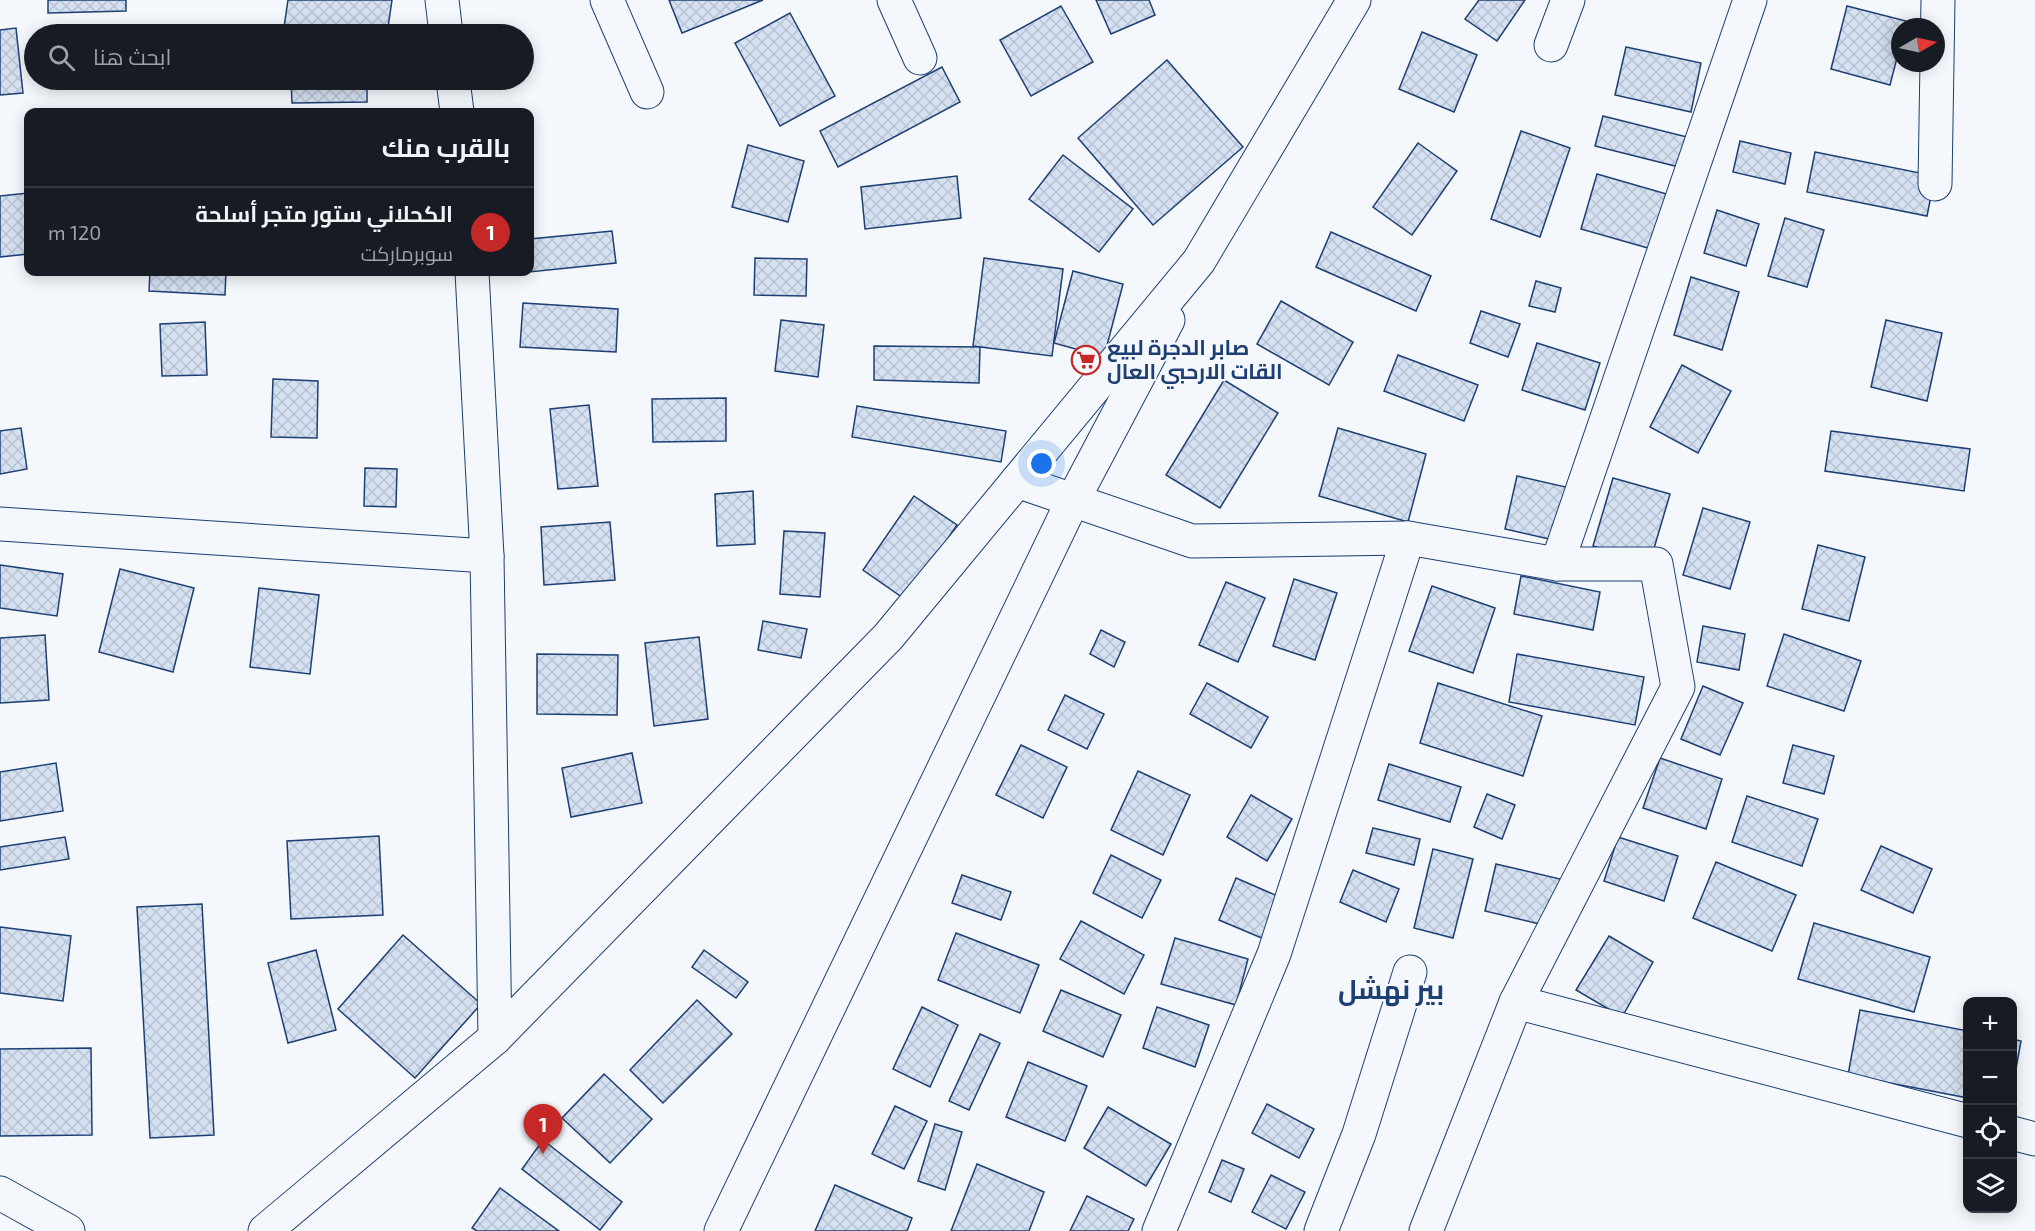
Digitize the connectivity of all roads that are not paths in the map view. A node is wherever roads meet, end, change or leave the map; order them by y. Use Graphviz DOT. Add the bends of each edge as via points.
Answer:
graph roads {
  1 [pos="442,0"];
  2 [pos="607,0"];
  3 [pos="894,0"];
  4 [pos="1354,0"];
  5 [pos="1568,0"];
  6 [pos="1750,0"];
  7 [pos="1938,0"];
  8 [pos="445,24"];
  9 [pos="1551,45"];
  10 [pos="920,58"];
  11 [pos="454,90"];
  12 [pos="647,92"];
  13 [pos="456,108"];
  14 [pos="1935,184"];
  15 [pos="1199,261"];
  16 [pos="472,276"];
  17 [pos="1017,481"];
  18 [pos="1073,500"];
  19 [pos="0,524"];
  20 [pos="1408,538"];
  21 [pos="487,556"];
  22 [pos="1557,564"];
  23 [pos="1410,972"];
  24 [pos="1516,1002"];
  25 [pos="495,1038"];
  26 [pos="1963,1120"];
  27 [pos="2017,1134"];
  28 [pos="2035,1139"];
  29 [pos="0,1193"];
  30 [pos="68,1231"];
  31 [pos="265,1231"];
  32 [pos="720,1231"];
  33 [pos="1159,1231"];
  34 [pos="1321,1231"];
  35 [pos="1426,1231"];
  1 -- 8 [label="street"];
  2 -- 12 [label="street"];
  3 -- 10 [label="street"];
  4 -- 15 [label="street"];
  5 -- 9 [label="street"];
  6 -- 22 [label="street"];
  7 -- 14 [label="street"];
  11 -- 13 [label="street"];
  15 -- 17 [label="street"];
  15 -- 18 [label="street"];
  16 -- 21 [label="street"];
  17 -- 18 [label="street"];
  17 -- 25 [label="street" via="888,637"];
  18 -- 20 [label="street" via="1192,541"];
  18 -- 32 [label="street"];
  19 -- 21 [label="street"];
  20 -- 22 [label="street"];
  20 -- 33 [label="street" via="1274,954"];
  21 -- 25 [label="street"];
  22 -- 24 [label="street" via="1656,564 1678,687"];
  23 -- 34 [label="street" via="1359,1134"];
  24 -- 26 [label="street"];
  24 -- 35 [label="street"];
  25 -- 31 [label="street"];
  27 -- 28 [label="street"];
  29 -- 30 [label="street"];
}
